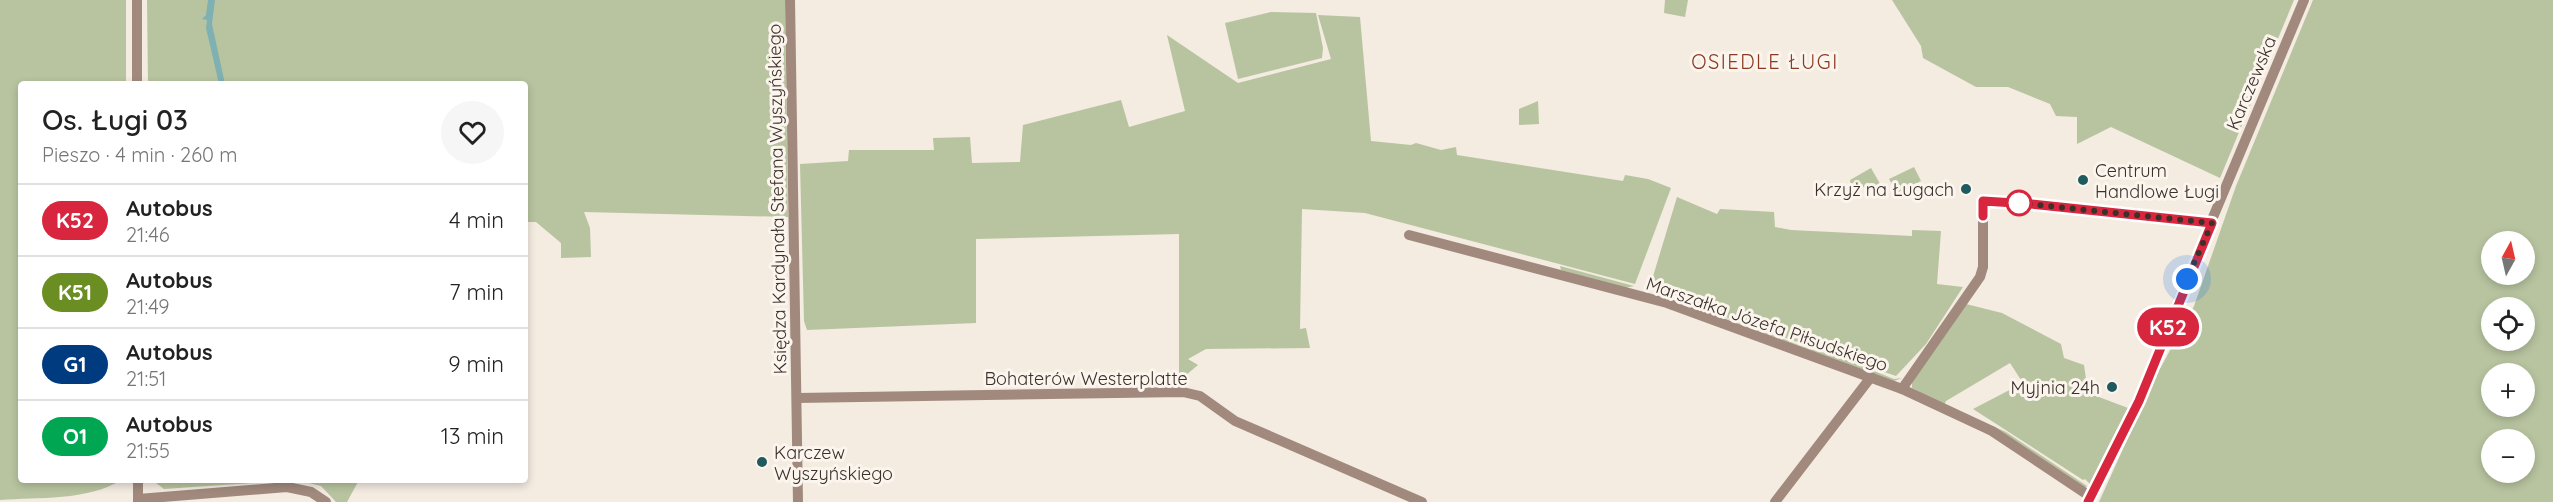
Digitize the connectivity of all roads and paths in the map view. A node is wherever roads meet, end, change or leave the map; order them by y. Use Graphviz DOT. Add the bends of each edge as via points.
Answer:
graph roads {
  1 [pos="137,0"];
  2 [pos="790,0"];
  3 [pos="2304,0"];
  4 [pos="137,81"];
  5 [pos="2212,223"];
  6 [pos="1409,235"];
  7 [pos="1871,377"];
  8 [pos="1902,389"];
  9 [pos="797,398"];
  10 [pos="138,483"];
  11 [pos="138,500"];
  12 [pos="2090,500"];
  13 [pos="326,502"];
  14 [pos="798,502"];
  15 [pos="1422,502"];
  16 [pos="1775,502"];
  1 -- 4 [label="street"];
  2 -- 9 [label="street, Księdza Kardynała Stefana Wyszyńskiego"];
  3 -- 5 [label="street, Karczewska"];
  5 -- 8 [label="street" via="1983,201 1980,277"];
  5 -- 12 [label="street, Karczewska" via="2139,401"];
  6 -- 7 [label="street, Marszałka Józefa Piłsudskiego" via="1667,303"];
  7 -- 8 [label="street, Marszałka Józefa Piłsudskiego"];
  7 -- 16 [label="street"];
  8 -- 12 [label="street, Marszałka Józefa Piłsudskiego" via="1992,431"];
  9 -- 14 [label="street, Księdza Kardynała Stefana Wyszyńskiego"];
  9 -- 15 [label="street, Bohaterów Westerplatte" via="1183,392 1200,396 1235,421"];
  10 -- 11 [label="street"];
  11 -- 13 [label="street" via="287,487 311,492"];
}
